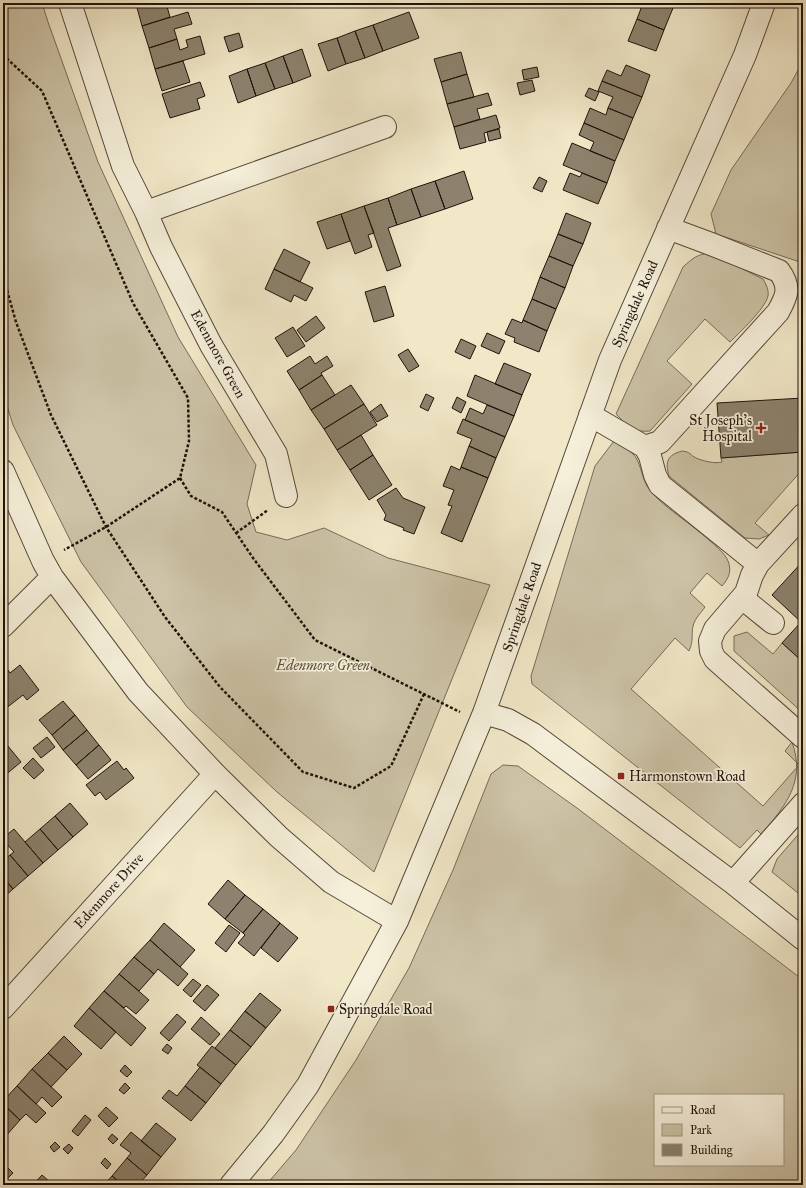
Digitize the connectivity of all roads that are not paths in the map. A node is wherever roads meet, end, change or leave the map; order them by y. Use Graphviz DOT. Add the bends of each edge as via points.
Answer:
graph roads {
  1 [pos="70,3"];
  2 [pos="764,3"];
  3 [pos="385,127"];
  4 [pos="146,212"];
  5 [pos="668,228"];
  6 [pos="590,416"];
  7 [pos="645,448"];
  8 [pos="3,472"];
  9 [pos="286,496"];
  10 [pos="803,515"];
  11 [pos="758,564"];
  12 [pos="47,569"];
  13 [pos="742,598"];
  14 [pos="773,624"];
  15 [pos="3,626"];
  16 [pos="482,718"];
  17 [pos="803,737"];
  18 [pos="215,774"];
  19 [pos="803,804"];
  20 [pos="733,883"];
  21 [pos="397,921"];
  22 [pos="803,939"];
  23 [pos="3,1008"];
  24 [pos="231,1185"];
  1 -- 4 [label="street, Edenmore Green" via="123,166"];
  2 -- 5 [label="street, Springdale Road" via="745,55"];
  3 -- 4 [label="street"];
  4 -- 9 [label="street, Edenmore Green" via="211,345 276,454"];
  5 -- 6 [label="street, Springdale Road" via="610,360"];
  5 -- 7 [label="street" via="779,272 785,279 787,289 778,312 660,442"];
  6 -- 7 [label="street"];
  6 -- 16 [label="street, Springdale Road"];
  7 -- 11 [label="street" via="660,485"];
  8 -- 12 [label="street"];
  10 -- 11 [label="street"];
  11 -- 13 [label="street"];
  12 -- 15 [label="street"];
  12 -- 18 [label="street" via="138,692"];
  13 -- 14 [label="street"];
  13 -- 17 [label="street" via="715,629 710,640 711,651 715,659"];
  16 -- 20 [label="street" via="508,720 533,734"];
  16 -- 21 [label="street, Springdale Road"];
  18 -- 21 [label="street" via="279,837 331,882"];
  18 -- 23 [label="street, Edenmore Drive"];
  19 -- 20 [label="street"];
  20 -- 22 [label="street"];
  21 -- 24 [label="street, Springdale Road" via="308,1085 273,1134"];
}
